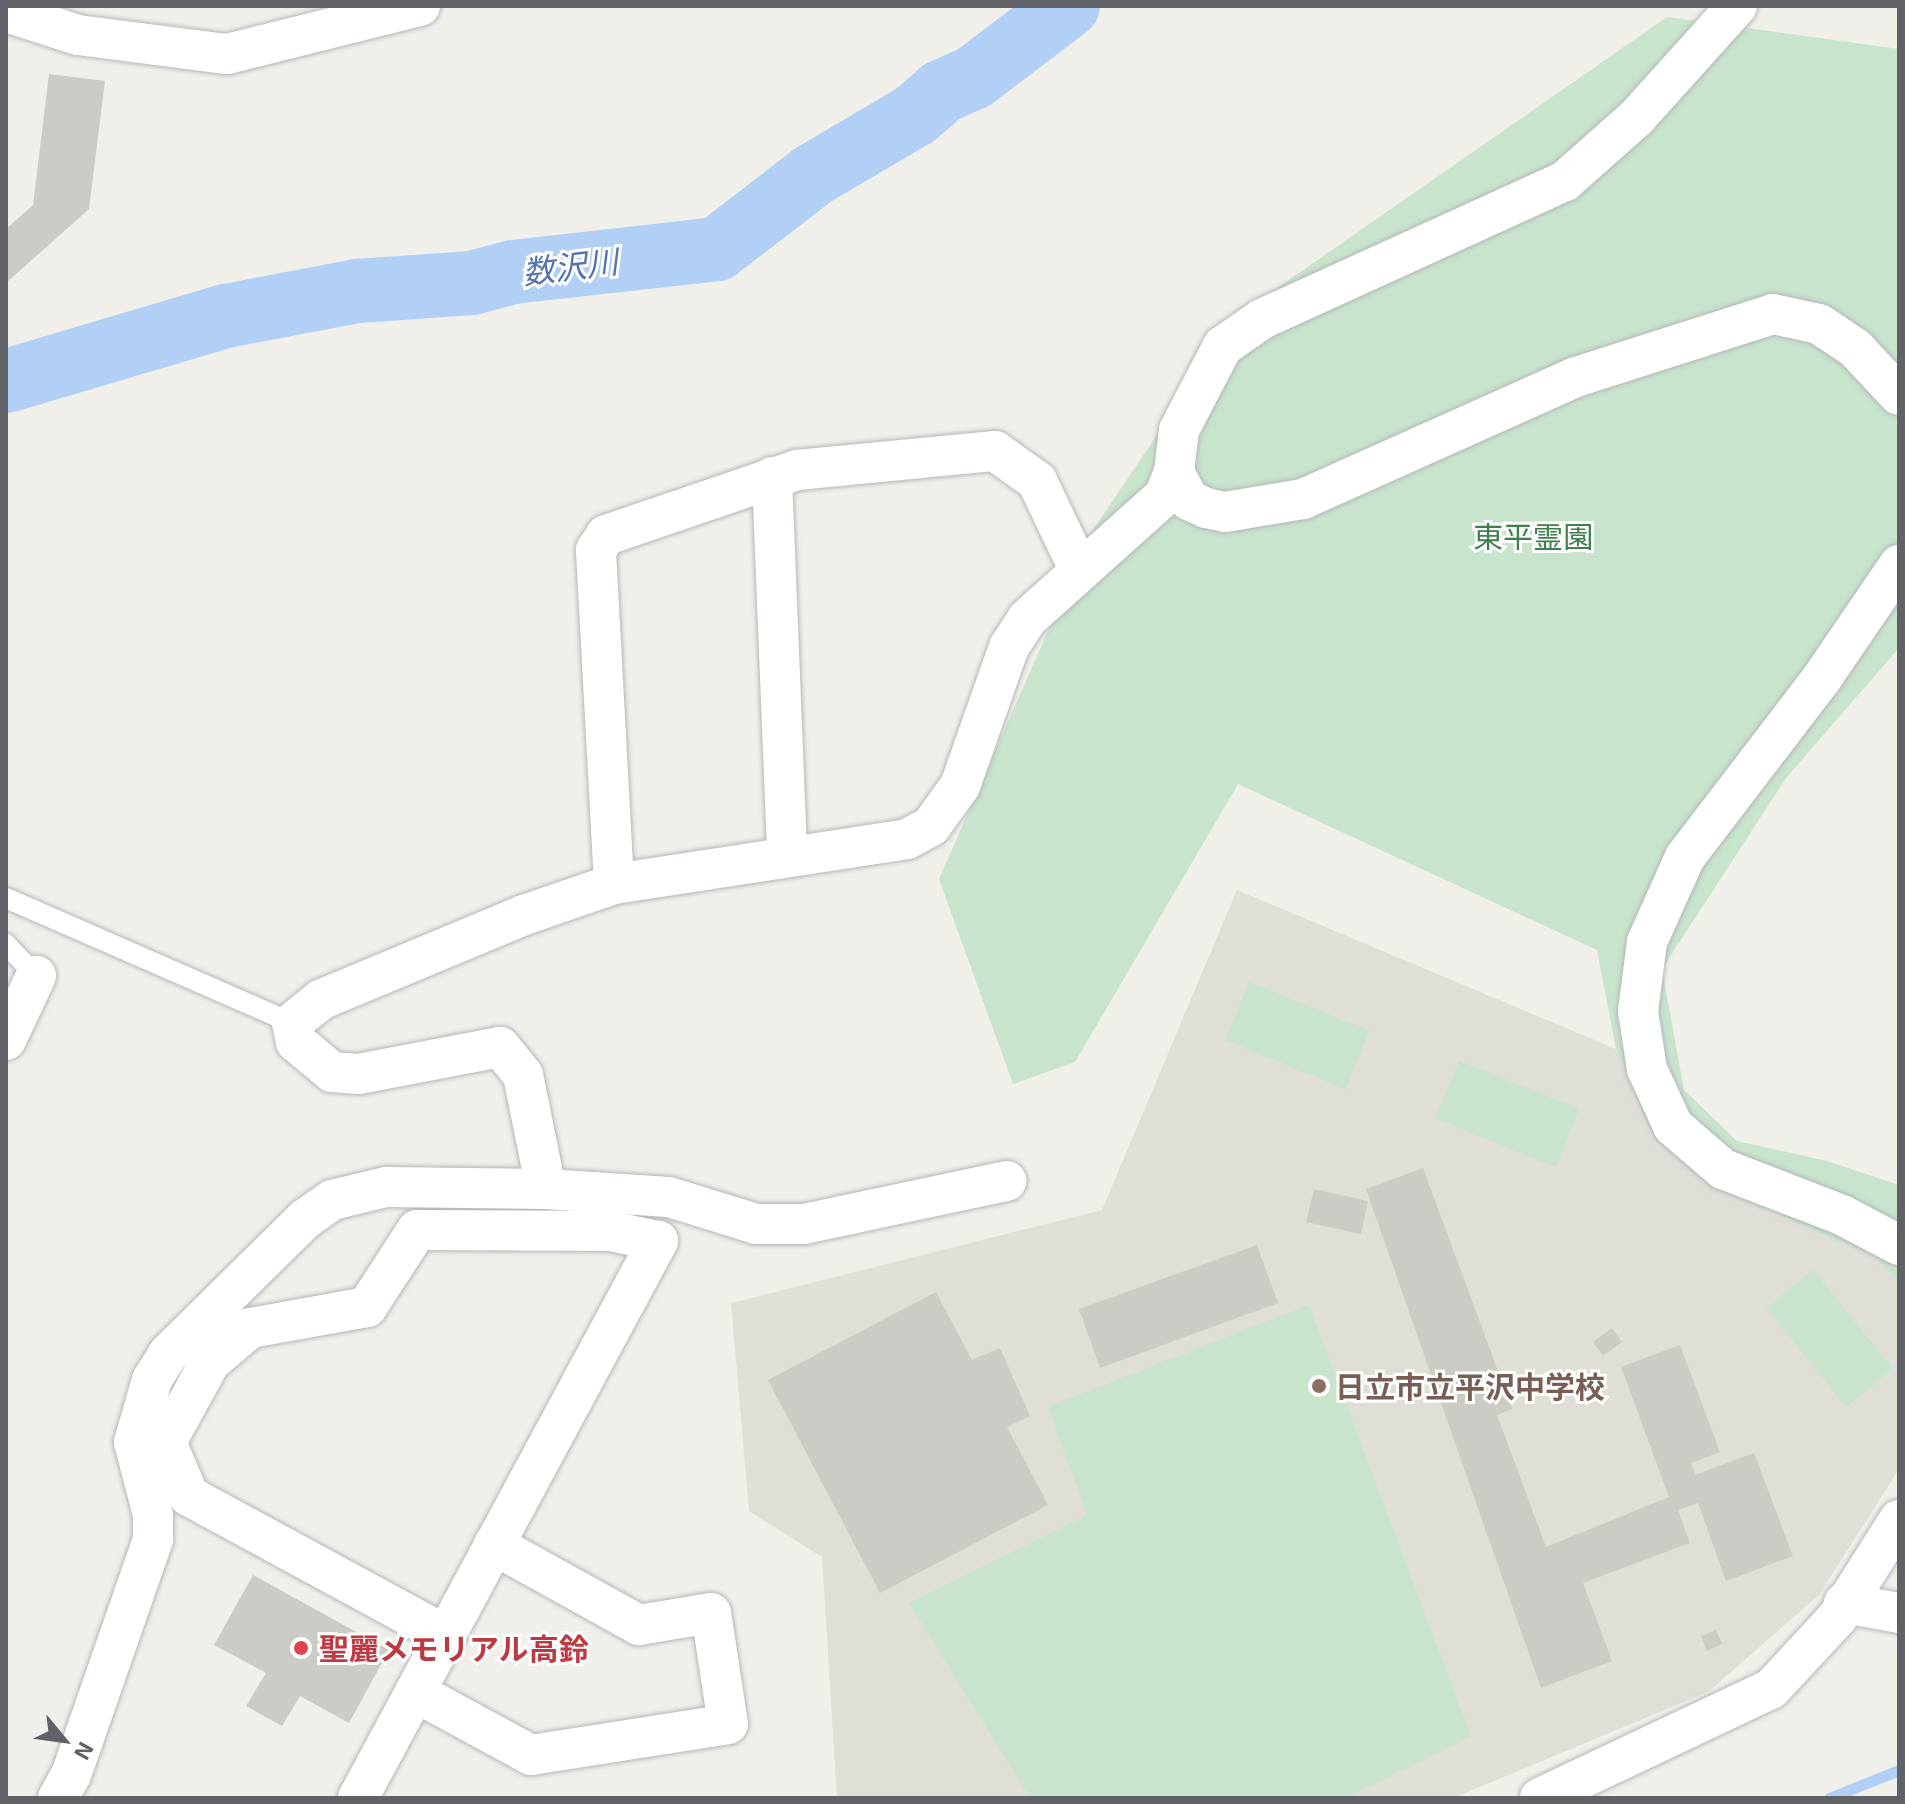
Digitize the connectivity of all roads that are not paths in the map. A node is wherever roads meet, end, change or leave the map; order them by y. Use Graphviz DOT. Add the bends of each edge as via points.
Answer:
graph roads {
  1 [pos="420,6"];
  2 [pos="1737,6"];
  3 [pos="6,12"];
  4 [pos="328,17"];
  5 [pos="1899,395"];
  6 [pos="1174,472"];
  7 [pos="772,477"];
  8 [pos="1899,565"];
  9 [pos="1079,569"];
  10 [pos="787,857"];
  11 [pos="614,884"];
  12 [pos="6,898"];
  13 [pos="6,944"];
  14 [pos="36,976"];
  15 [pos="292,1023"];
  16 [pos="6,1040"];
  17 [pos="1006,1181"];
  18 [pos="546,1189"];
  19 [pos="1899,1245"];
  20 [pos="1899,1520"];
  21 [pos="494,1545"];
  22 [pos="1844,1603"];
  23 [pos="1899,1613"];
  24 [pos="445,1635"];
  25 [pos="415,1692"];
  26 [pos="58,1798"];
  27 [pos="358,1798"];
  28 [pos="1540,1798"];
  1 -- 4 [label="street"];
  2 -- 6 [label="street" via="1637,117 1565,181 1262,319 1223,346 1179,430"];
  3 -- 4 [label="street" via="78,35 227,54"];
  5 -- 6 [label="street" via="1855,348 1819,324 1773,314 1576,377 1303,499 1225,512 1189,500"];
  6 -- 9 [label="street" via="1165,495"];
  7 -- 9 [label="street" via="797,470 995,451 1037,481"];
  7 -- 10 [label="street"];
  7 -- 11 [label="street" via="606,535 596,550"];
  8 -- 19 [label="street" via="1822,678 1685,857 1647,942 1638,1011 1647,1069 1673,1126 1723,1169 1842,1215"];
  9 -- 10 [label="street" via="1040,603 1009,647 960,786 931,826 907,839"];
  10 -- 11 [label="street"];
  11 -- 15 [label="street" via="524,915 320,1000"];
  12 -- 15 [label="lane"];
  13 -- 14 [label="lane"];
  14 -- 16 [label="street"];
  15 -- 18 [label="street" via="296,1042 332,1072 359,1074 500,1047 523,1075"];
  17 -- 18 [label="street" via="804,1224 756,1224 669,1197"];
  18 -- 26 [label="street" via="386,1187 332,1200 305,1219 168,1354 152,1380 134,1442 153,1515 153,1539 71,1775"];
  20 -- 22 [label="street"];
  21 -- 24 [label="street"];
  21 -- 24 [label="street" via="658,1241 610,1231 417,1230 367,1307 250,1328 210,1362 166,1442 189,1496"];
  21 -- 25 [label="street" via="639,1625 711,1613 728,1724 531,1755"];
  22 -- 23 [label="street"];
  22 -- 28 [label="street" via="1837,1618 1771,1689"];
  24 -- 25 [label="street"];
  25 -- 27 [label="street"];
}
